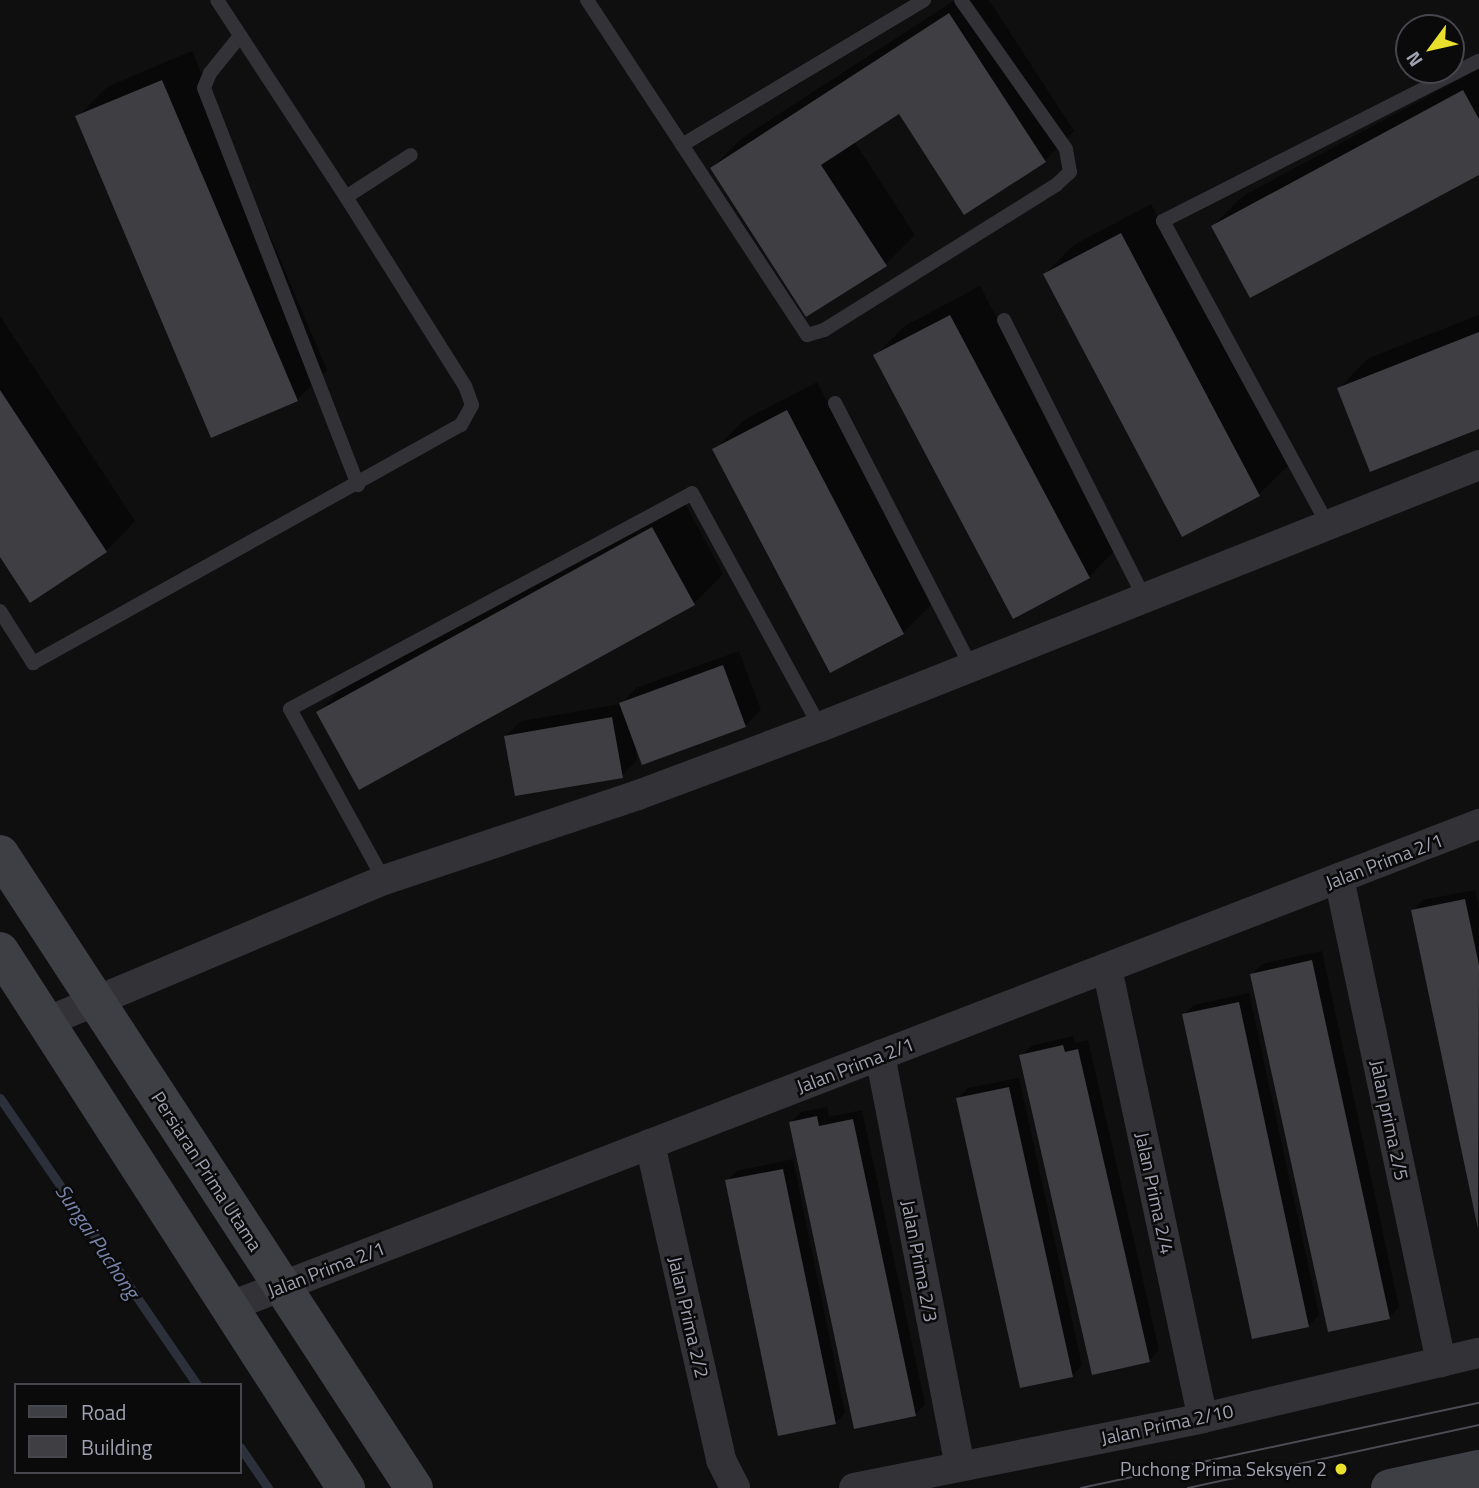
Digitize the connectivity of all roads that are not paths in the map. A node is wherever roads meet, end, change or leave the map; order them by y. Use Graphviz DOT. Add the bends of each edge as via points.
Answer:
graph roads {
  1 [pos="217,0"];
  2 [pos="587,0"];
  3 [pos="924,0"];
  4 [pos="961,0"];
  5 [pos="240,36"];
  6 [pos="1479,61"];
  7 [pos="682,145"];
  8 [pos="411,155"];
  9 [pos="346,197"];
  10 [pos="1004,320"];
  11 [pos="835,403"];
  12 [pos="1479,465"];
  13 [pos="358,485"];
  14 [pos="1328,524"];
  15 [pos="1144,597"];
  16 [pos="0,611"];
  17 [pos="971,666"];
  18 [pos="820,727"];
  19 [pos="1479,824"];
  20 [pos="0,854"];
  21 [pos="1339,878"];
  22 [pos="384,880"];
  23 [pos="0,951"];
  24 [pos="1107,968"];
  25 [pos="96,1001"];
  26 [pos="46,1023"];
  27 [pos="880,1055"];
  28 [pos="650,1144"];
  29 [pos="282,1286"];
  30 [pos="230,1306"];
  31 [pos="1479,1353"];
  32 [pos="1441,1362"];
  33 [pos="1203,1418"];
  34 [pos="960,1466"];
  35 [pos="1479,1469"];
  36 [pos="346,1488"];
  37 [pos="414,1488"];
  38 [pos="735,1488"];
  39 [pos="854,1488"];
  40 [pos="1390,1488"];
  1 -- 5 [label="lane"];
  2 -- 7 [label="lane"];
  3 -- 7 [label="lane"];
  4 -- 7 [label="lane" via="1066,149 1070,172 824,330 807,335 793,317"];
  5 -- 9 [label="lane"];
  5 -- 13 [label="lane" via="204,88"];
  6 -- 14 [label="lane" via="1163,221"];
  8 -- 9 [label="lane"];
  9 -- 13 [label="lane" via="465,386 472,405 461,425"];
  10 -- 15 [label="lane"];
  11 -- 17 [label="lane"];
  12 -- 14 [label="street"];
  13 -- 16 [label="lane" via="33,663"];
  14 -- 15 [label="street"];
  15 -- 17 [label="street"];
  17 -- 18 [label="street"];
  18 -- 22 [label="street"];
  18 -- 22 [label="lane" via="692,493 290,709"];
  19 -- 21 [label="street, Jalan Prima 2/1"];
  20 -- 25 [label="main road, Persiaran Prima Utama"];
  21 -- 24 [label="street, Jalan Prima 2/1"];
  21 -- 32 [label="street, Jalan prima 2/5"];
  22 -- 25 [label="street"];
  23 -- 26 [label="main road"];
  24 -- 27 [label="street, Jalan Prima 2/1"];
  24 -- 33 [label="street, Jalan Prima 2/4"];
  25 -- 26 [label="street"];
  25 -- 29 [label="main road, Persiaran Prima Utama"];
  26 -- 30 [label="main road"];
  27 -- 28 [label="street, Jalan Prima 2/1"];
  27 -- 34 [label="street, Jalan Prima 2/3"];
  28 -- 29 [label="street, Jalan Prima 2/1"];
  28 -- 38 [label="street, Jalan Prima 2/2" via="721,1460"];
  29 -- 30 [label="street, Jalan Prima 2/1"];
  29 -- 37 [label="main road, Persiaran Prima Utama"];
  30 -- 36 [label="main road"];
  31 -- 32 [label="street, Jalan Prima 2/10"];
  32 -- 33 [label="street, Jalan Prima 2/10"];
  33 -- 34 [label="street, Jalan Prima 2/10"];
  34 -- 39 [label="street, Jalan Prima 2/10"];
  35 -- 40 [label="main road"];
}
